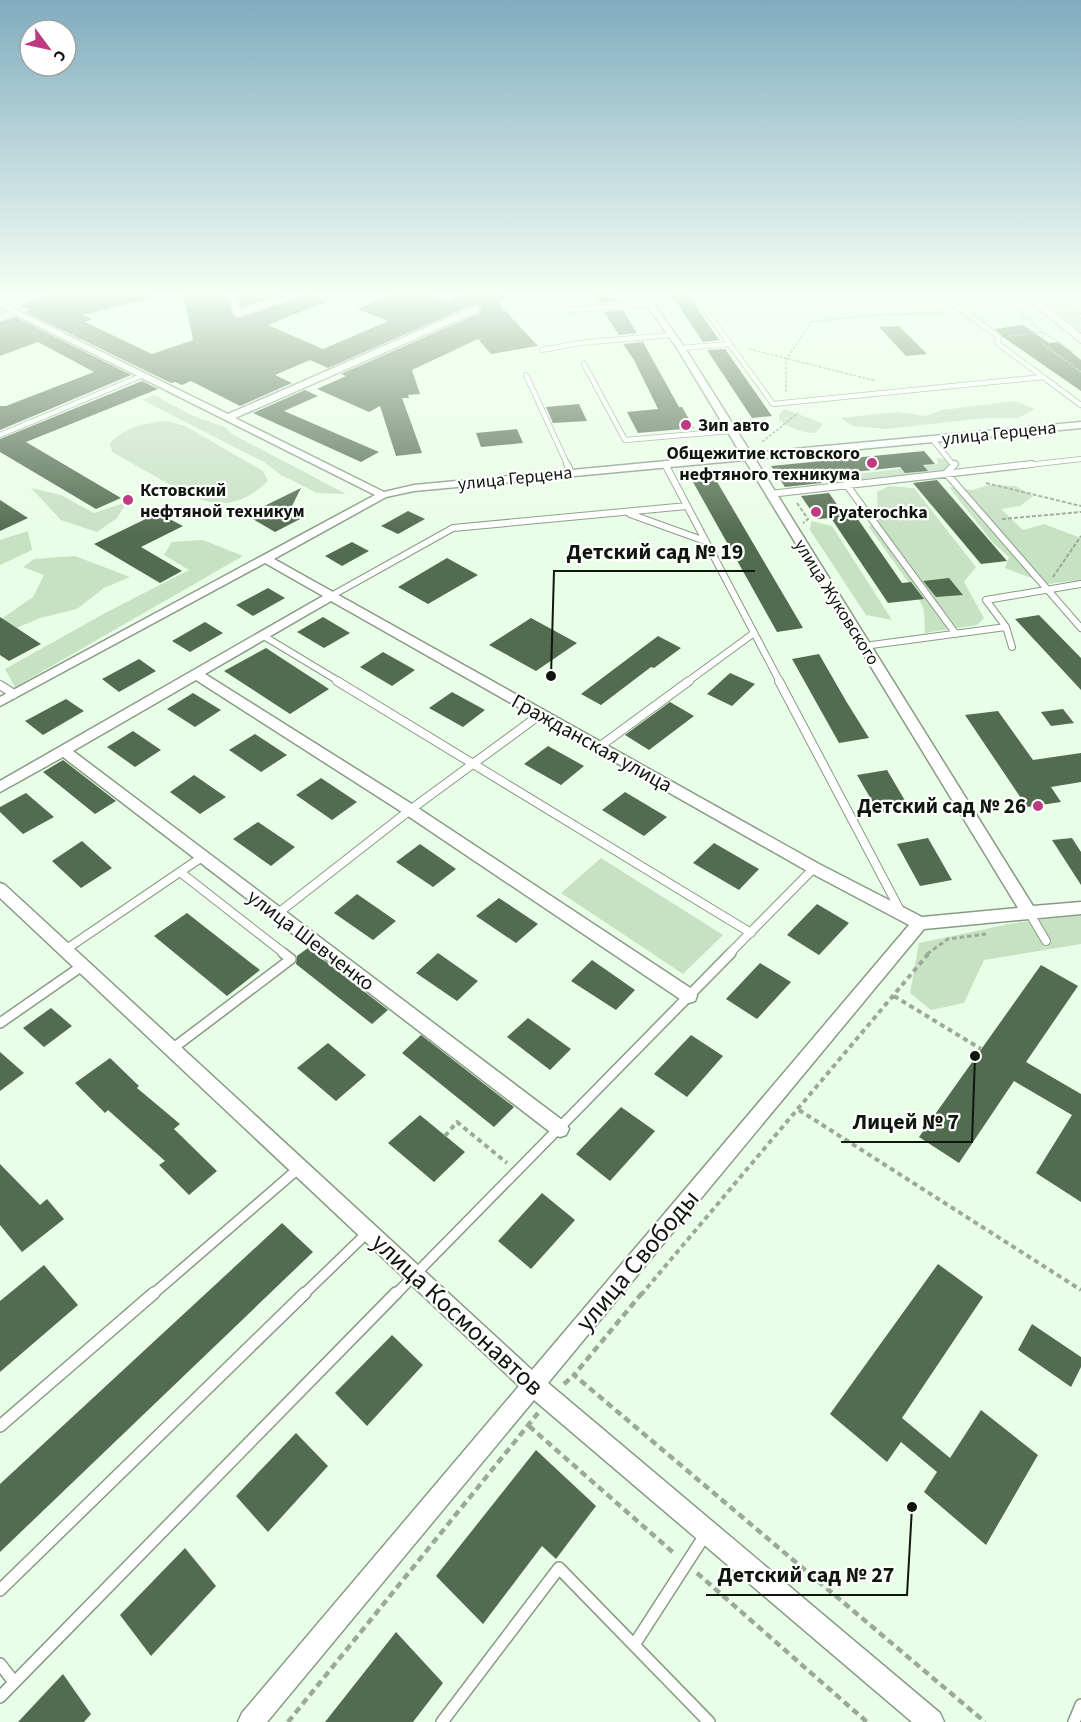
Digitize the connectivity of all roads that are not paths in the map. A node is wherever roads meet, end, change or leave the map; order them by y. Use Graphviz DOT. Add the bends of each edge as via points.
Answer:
graph roads {
  1 [pos="136,373"];
  2 [pos="328,373"];
  3 [pos="590,373"];
  4 [pos="696,373"];
  5 [pos="751,373"];
  6 [pos="1038,373"];
  7 [pos="526,375"];
  8 [pos="141,376"];
  9 [pos="1043,377"];
  10 [pos="1081,405"];
  11 [pos="226,418"];
  12 [pos="1081,425"];
  13 [pos="730,430"];
  14 [pos="0,435"];
  15 [pos="933,440"];
  16 [pos="746,457"];
  17 [pos="1081,459"];
  18 [pos="665,464"];
  19 [pos="571,473"];
  20 [pos="946,473"];
  21 [pos="846,484"];
  22 [pos="770,494"];
  23 [pos="383,495"];
  24 [pos="687,506"];
  25 [pos="626,512"];
  26 [pos="705,541"];
  27 [pos="266,559"];
  28 [pos="1081,584"];
  29 [pos="1045,588"];
  30 [pos="331,596"];
  31 [pos="1006,627"];
  32 [pos="1081,628"];
  33 [pos="754,633"];
  34 [pos="956,634"];
  35 [pos="262,635"];
  36 [pos="864,646"];
  37 [pos="1012,647"];
  38 [pos="196,674"];
  39 [pos="0,685"];
  40 [pos="14,694"];
  41 [pos="0,702"];
  42 [pos="541,714"];
  43 [pos="599,747"];
  44 [pos="63,750"];
  45 [pos="473,763"];
  46 [pos="0,787"];
  47 [pos="410,810"];
  48 [pos="202,857"];
  49 [pos="814,868"];
  50 [pos="180,872"];
  51 [pos="0,890"];
  52 [pos="1081,908"];
  53 [pos="277,914"];
  54 [pos="903,914"];
  55 [pos="1030,914"];
  56 [pos="920,923"];
  57 [pos="751,933"];
  58 [pos="1046,941"];
  59 [pos="65,950"];
  60 [pos="82,966"];
  61 [pos="689,996"];
  62 [pos="0,1023"];
  63 [pos="172,1049"];
  64 [pos="560,1129"];
  65 [pos="300,1167"];
  66 [pos="369,1231"];
  67 [pos="416,1276"];
  68 [pos="540,1391"];
  69 [pos="0,1426"];
  70 [pos="709,1531"];
  71 [pos="0,1590"];
  72 [pos="634,1645"];
  73 [pos="0,1664"];
  74 [pos="14,1682"];
  75 [pos="0,1696"];
  76 [pos="1081,1705"];
  77 [pos="251,1722"];
  78 [pos="442,1722"];
  79 [pos="709,1722"];
  80 [pos="931,1722"];
  81 [pos="1074,1722"];
  1 -- 8 [label="street"];
  2 -- 11 [label="street"];
  3 -- 13 [label="lane" via="625,440"];
  4 -- 13 [label="street, улица Жуковского"];
  5 -- 9 [label="lane" via="773,404"];
  6 -- 9 [label="lane"];
  7 -- 19 [label="lane"];
  8 -- 11 [label="street"];
  8 -- 14 [label="lane"];
  9 -- 10 [label="lane"];
  11 -- 23 [label="street"];
  12 -- 15 [label="street, улица Герцена"];
  13 -- 16 [label="street, улица Жуковского"];
  15 -- 16 [label="street, улица Герцена"];
  15 -- 20 [label="lane" via="955,465"];
  16 -- 18 [label="street, улица Герцена"];
  16 -- 22 [label="street, улица Жуковского"];
  17 -- 20 [label="lane"];
  18 -- 19 [label="street, улица Герцена"];
  18 -- 24 [label="lane"];
  19 -- 23 [label="street, улица Герцена" via="414,488"];
  20 -- 21 [label="lane"];
  20 -- 29 [label="lane"];
  21 -- 22 [label="lane"];
  21 -- 34 [label="lane"];
  22 -- 36 [label="street, улица Жуковского"];
  23 -- 27 [label="street, улица Герцена"];
  24 -- 25 [label="lane"];
  24 -- 26 [label="lane"];
  25 -- 26 [label="lane"];
  25 -- 30 [label="lane" via="453,528"];
  26 -- 33 [label="lane"];
  27 -- 30 [label="street, Гражданская улица"];
  27 -- 40 [label="street, улица Герцена"];
  28 -- 29 [label="lane"];
  29 -- 31 [label="lane" via="986,600"];
  29 -- 32 [label="lane"];
  30 -- 35 [label="street"];
  30 -- 42 [label="street, Гражданская улица"];
  31 -- 34 [label="lane"];
  31 -- 37 [label="lane"];
  33 -- 43 [label="lane"];
  33 -- 54 [label="lane"];
  34 -- 36 [label="lane"];
  35 -- 38 [label="street"];
  35 -- 45 [label="lane"];
  36 -- 55 [label="street, улица Жуковского"];
  38 -- 44 [label="street"];
  38 -- 47 [label="street"];
  39 -- 40 [label="lane"];
  40 -- 41 [label="street, улица Герцена"];
  42 -- 43 [label="street, Гражданская улица"];
  42 -- 45 [label="lane"];
  43 -- 49 [label="street, Гражданская улица"];
  44 -- 46 [label="street"];
  44 -- 48 [label="street, улица Шевченко"];
  45 -- 47 [label="lane"];
  45 -- 57 [label="lane"];
  47 -- 53 [label="lane"];
  47 -- 61 [label="street"];
  48 -- 50 [label="lane"];
  48 -- 53 [label="street, улица Шевченко"];
  49 -- 54 [label="street, Гражданская улица"];
  49 -- 57 [label="lane"];
  50 -- 59 [label="lane"];
  50 -- 63 [label="lane" via="291,958"];
  51 -- 59 [label="street, улица Космонавтов"];
  52 -- 55 [label="street"];
  53 -- 64 [label="street, улица Шевченко"];
  54 -- 56 [label="street, Гражданская улица"];
  55 -- 56 [label="street"];
  55 -- 58 [label="lane"];
  56 -- 68 [label="street, улица Свободы"];
  57 -- 61 [label="lane"];
  59 -- 60 [label="street, улица Космонавтов"];
  60 -- 62 [label="lane"];
  60 -- 63 [label="street, улица Космонавтов"];
  61 -- 64 [label="lane"];
  63 -- 65 [label="street, улица Космонавтов"];
  64 -- 67 [label="lane"];
  65 -- 66 [label="street, улица Космонавтов"];
  65 -- 69 [label="lane"];
  66 -- 67 [label="street, улица Космонавтов"];
  66 -- 71 [label="lane"];
  67 -- 68 [label="street, улица Космонавтов"];
  67 -- 74 [label="lane"];
  68 -- 70 [label="street, улица Космонавтов"];
  68 -- 77 [label="street, улица Свободы"];
  70 -- 72 [label="lane"];
  70 -- 80 [label="street, улица Космонавтов"];
  72 -- 78 [label="lane" via="559,1568"];
  72 -- 79 [label="lane"];
  73 -- 74 [label="lane"];
  74 -- 75 [label="lane"];
  76 -- 81 [label="lane"];
}
